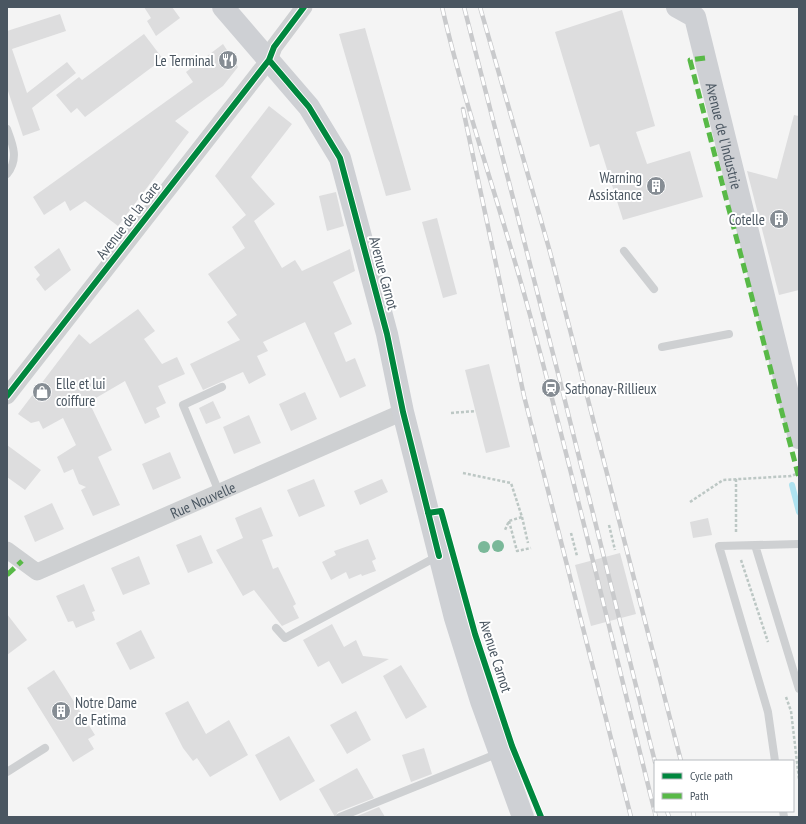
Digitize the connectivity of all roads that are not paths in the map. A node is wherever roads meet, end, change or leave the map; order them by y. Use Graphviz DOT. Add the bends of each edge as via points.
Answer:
graph roads {
  1 [pos="223,7"];
  2 [pos="304,7"];
  3 [pos="691,10"];
  4 [pos="269,60"];
  5 [pos="7,128"];
  6 [pos="7,174"];
  7 [pos="624,252"];
  8 [pos="654,290"];
  9 [pos="729,334"];
  10 [pos="662,347"];
  11 [pos="222,387"];
  12 [pos="7,396"];
  13 [pos="403,412"];
  14 [pos="799,438"];
  15 [pos="219,492"];
  16 [pos="799,544"];
  17 [pos="755,545"];
  18 [pos="7,550"];
  19 [pos="439,556"];
  20 [pos="276,628"];
  21 [pos="799,689"];
  22 [pos="45,748"];
  23 [pos="499,752"];
  24 [pos="775,760"];
  25 [pos="7,772"];
  26 [pos="340,817"];
  27 [pos="523,817"];
  1 -- 4 [label="street, Avenue Carnot"];
  2 -- 4 [label="street, Avenue de la Gare" via="274,46"];
  3 -- 14 [label="street, Avenue de l'Industrie"];
  4 -- 12 [label="street, Avenue de la Gare"];
  4 -- 13 [label="street, Avenue Carnot" via="309,107 340,158 387,334"];
  5 -- 6 [label="lane" via="15,159"];
  7 -- 8 [label="lane"];
  9 -- 10 [label="lane"];
  11 -- 15 [label="lane" via="183,405"];
  13 -- 15 [label="street, Rue Nouvelle"];
  13 -- 19 [label="street, Avenue Carnot"];
  15 -- 18 [label="street, Rue Nouvelle" via="37,572"];
  16 -- 17 [label="lane"];
  17 -- 21 [label="lane"];
  17 -- 24 [label="lane" via="719,546 768,712"];
  19 -- 20 [label="lane" via="285,638"];
  19 -- 23 [label="street, Avenue Carnot" via="458,626"];
  22 -- 25 [label="lane"];
  23 -- 26 [label="lane"];
  23 -- 27 [label="street, Avenue Carnot"];
}
